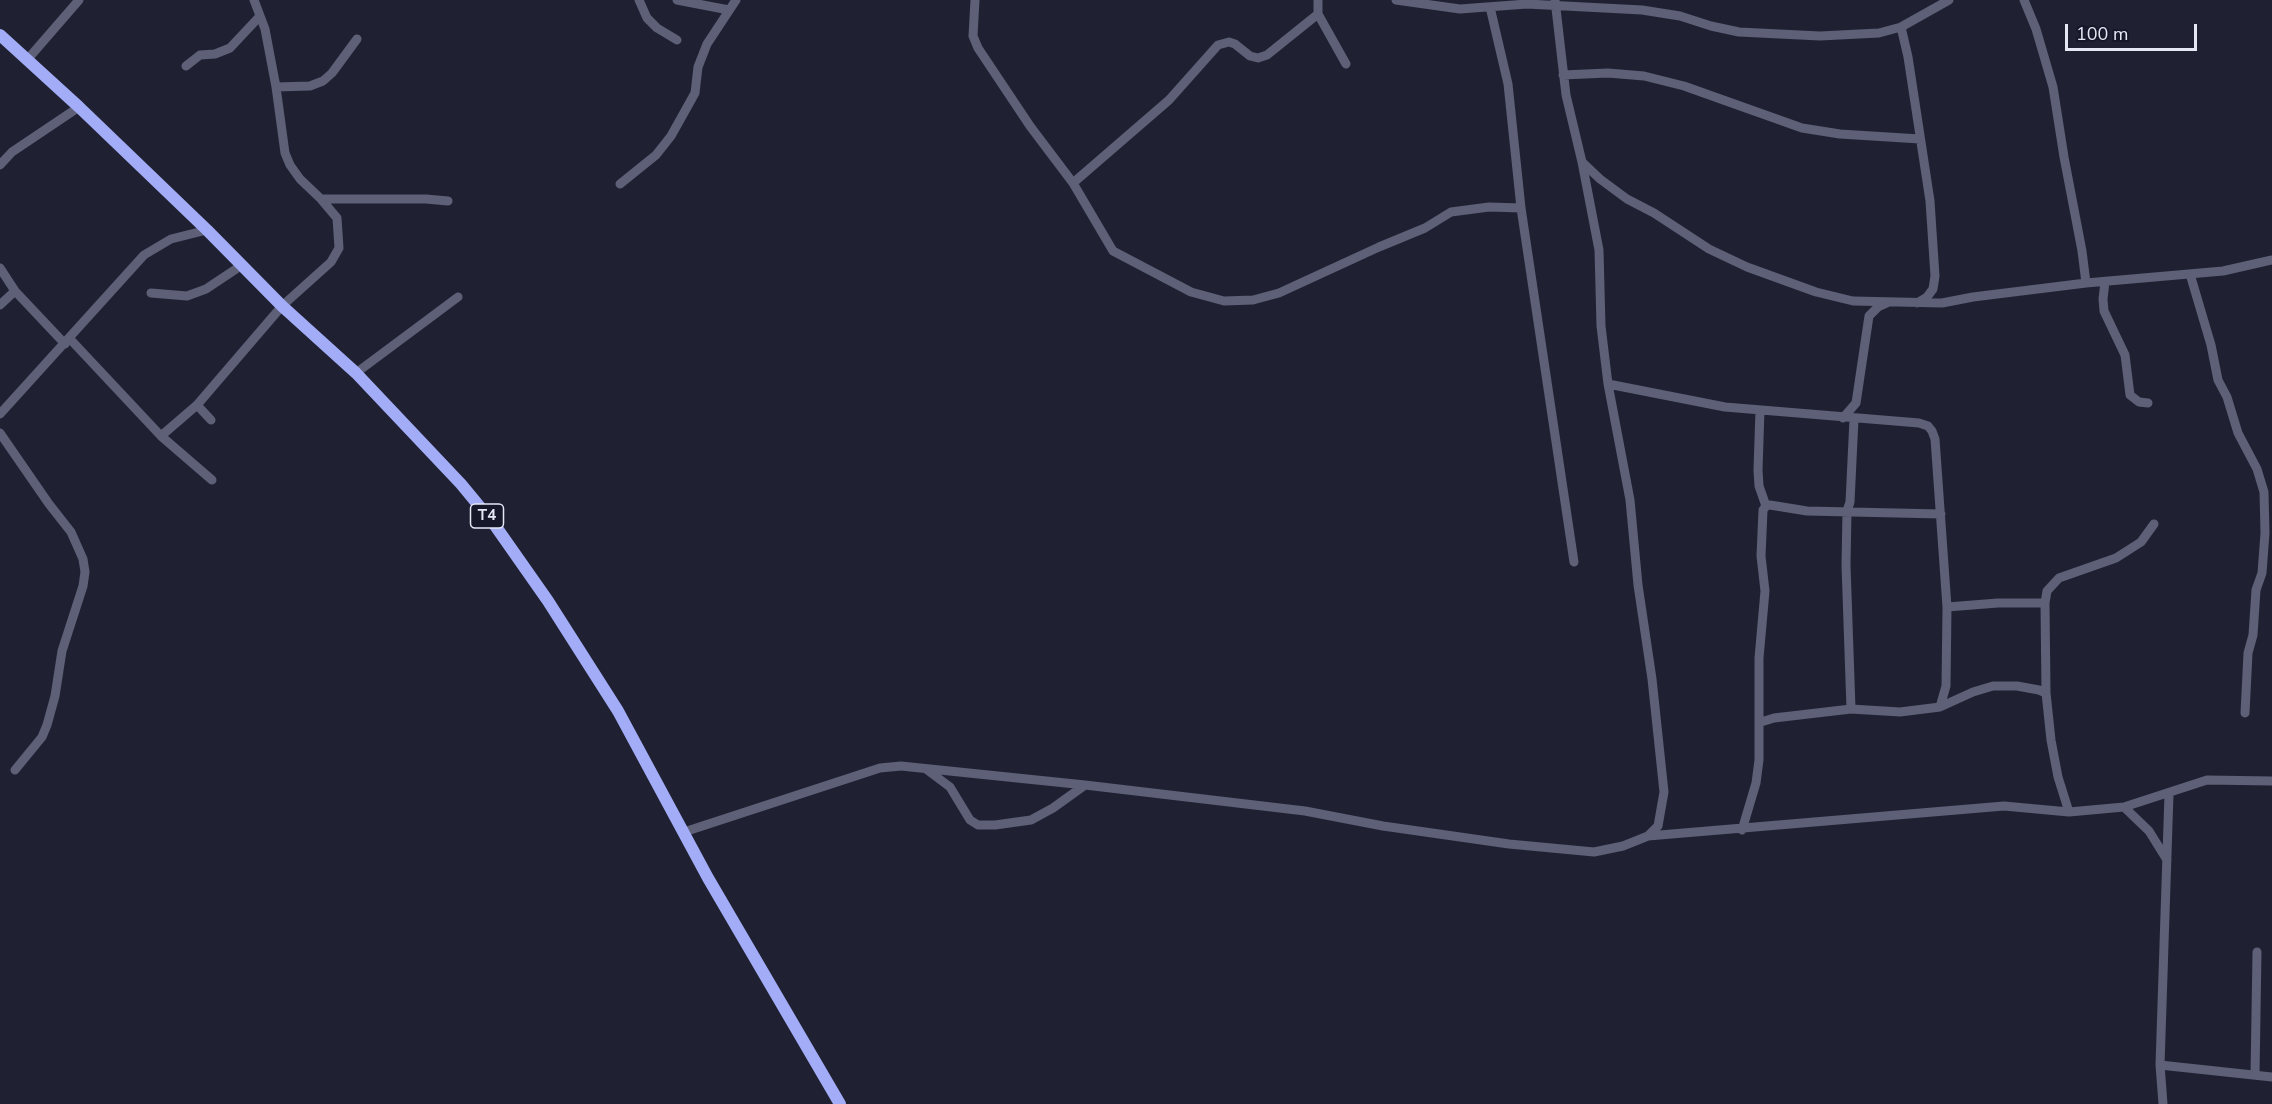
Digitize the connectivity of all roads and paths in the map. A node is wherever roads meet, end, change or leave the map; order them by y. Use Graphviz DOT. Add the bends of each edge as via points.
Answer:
graph roads {
  1 [pos="79,0"];
  2 [pos="254,0"];
  3 [pos="639,0"];
  4 [pos="677,0"];
  5 [pos="736,0"];
  6 [pos="975,0"];
  7 [pos="1318,0"];
  8 [pos="1396,0"];
  9 [pos="1949,0"];
  10 [pos="2024,0"];
  11 [pos="1525,2"];
  12 [pos="1556,3"];
  13 [pos="1490,7"];
  14 [pos="729,10"];
  15 [pos="1318,14"];
  16 [pos="260,16"];
  17 [pos="1900,27"];
  18 [pos="0,35"];
  19 [pos="357,39"];
  20 [pos="676,40"];
  21 [pos="27,60"];
  22 [pos="1346,64"];
  23 [pos="186,66"];
  24 [pos="1563,75"];
  25 [pos="276,87"];
  26 [pos="79,107"];
  27 [pos="1920,139"];
  28 [pos="1582,162"];
  29 [pos="0,165"];
  30 [pos="1073,183"];
  31 [pos="620,184"];
  32 [pos="321,199"];
  33 [pos="448,201"];
  34 [pos="1521,208"];
  35 [pos="207,230"];
  36 [pos="2272,260"];
  37 [pos="242,265"];
  38 [pos="0,268"];
  39 [pos="2190,274"];
  40 [pos="2105,282"];
  41 [pos="2086,283"];
  42 [pos="15,291"];
  43 [pos="150,293"];
  44 [pos="458,297"];
  45 [pos="1853,301"];
  46 [pos="1890,302"];
  47 [pos="1917,303"];
  48 [pos="0,305"];
  49 [pos="282,306"];
  50 [pos="1869,316"];
  51 [pos="67,341"];
  52 [pos="356,373"];
  53 [pos="1608,384"];
  54 [pos="1856,403"];
  55 [pos="2148,403"];
  56 [pos="197,405"];
  57 [pos="1760,410"];
  58 [pos="0,414"];
  59 [pos="1843,418"];
  60 [pos="1854,418"];
  61 [pos="211,420"];
  62 [pos="1872,420"];
  63 [pos="0,433"];
  64 [pos="161,436"];
  65 [pos="212,480"];
  66 [pos="1766,506"];
  67 [pos="1847,511"];
  68 [pos="1941,514"];
  69 [pos="2154,524"];
  70 [pos="1574,562"];
  71 [pos="2267,574"];
  72 [pos="2045,603"];
  73 [pos="1947,607"];
  74 [pos="2046,693"];
  75 [pos="1940,707"];
  76 [pos="1851,709"];
  77 [pos="2245,713"];
  78 [pos="1761,722"];
  79 [pos="924,768"];
  80 [pos="15,770"];
  81 [pos="2272,781"];
  82 [pos="1085,784"];
  83 [pos="2169,794"];
  84 [pos="2124,807"];
  85 [pos="2069,812"];
  86 [pos="1742,830"];
  87 [pos="684,831"];
  88 [pos="1648,836"];
  89 [pos="2167,860"];
  90 [pos="2257,952"];
  91 [pos="2160,1065"];
  92 [pos="2255,1075"];
  93 [pos="2272,1077"];
  94 [pos="840,1104"];
  95 [pos="2163,1104"];
  1 -- 21 [label="street"];
  2 -- 16 [label="street"];
  3 -- 20 [label="street" via="647,18"];
  4 -- 14 [label="street"];
  5 -- 14 [label="street"];
  6 -- 30 [label="street" via="973,36 978,48"];
  7 -- 15 [label="street"];
  8 -- 13 [label="street" via="1460,9"];
  9 -- 17 [label="street"];
  10 -- 41 [label="street" via="2053,87"];
  11 -- 12 [label="street"];
  11 -- 13 [label="street"];
  12 -- 17 [label="street" via="1680,16 1739,32 1863,35"];
  12 -- 24 [label="street"];
  13 -- 34 [label="street" via="1508,84"];
  14 -- 31 [label="street" via="707,44 692,101 671,136 656,155"];
  15 -- 22 [label="street"];
  15 -- 30 [label="street" via="1258,58 1229,42 1218,45 1169,100"];
  16 -- 23 [label="street" via="230,48 200,55"];
  16 -- 25 [label="street"];
  17 -- 27 [label="street"];
  18 -- 21 [label="highway, T4"];
  19 -- 25 [label="street" via="323,81 310,86"];
  21 -- 26 [label="highway, T4"];
  24 -- 27 [label="street" via="1644,76 1684,86 1802,128"];
  24 -- 28 [label="street"];
  25 -- 32 [label="street" via="283,144 290,165"];
  26 -- 29 [label="street"];
  26 -- 35 [label="highway, T4"];
  27 -- 47 [label="street" via="1930,201 1935,276 1933,289"];
  28 -- 45 [label="street" via="1627,199 1709,249 1816,292"];
  28 -- 53 [label="street" via="1599,250 1601,326"];
  30 -- 34 [label="street" via="1113,251 1191,292 1224,301 1253,300 1279,293 1425,228 1451,212"];
  32 -- 33 [label="street"];
  32 -- 49 [label="street" via="337,218 339,248 331,262"];
  34 -- 70 [label="street"];
  35 -- 37 [label="highway, T4"];
  35 -- 51 [label="street" via="171,239 144,255"];
  36 -- 39 [label="street"];
  37 -- 43 [label="street" via="206,289 187,296"];
  37 -- 49 [label="highway, T4"];
  38 -- 42 [label="street"];
  39 -- 40 [label="street"];
  39 -- 71 [label="street" via="2218,380 2262,484"];
  40 -- 41 [label="street"];
  40 -- 55 [label="street" via="2104,311 2125,355 2130,394 2139,402"];
  41 -- 47 [label="street"];
  42 -- 48 [label="street"];
  42 -- 51 [label="street"];
  44 -- 52 [label="street"];
  45 -- 46 [label="street"];
  45 -- 50 [label="street"];
  46 -- 47 [label="street"];
  46 -- 50 [label="street"];
  49 -- 52 [label="highway, T4"];
  49 -- 56 [label="street"];
  50 -- 54 [label="street"];
  51 -- 58 [label="street"];
  51 -- 64 [label="street"];
  52 -- 87 [label="highway, T4" via="494,524 618,711"];
  53 -- 57 [label="street" via="1700,403"];
  53 -- 88 [label="street" via="1630,500 1665,792 1658,826"];
  54 -- 59 [label="street"];
  54 -- 62 [label="street"];
  56 -- 61 [label="street"];
  56 -- 64 [label="street"];
  57 -- 59 [label="street"];
  57 -- 66 [label="street" via="1759,486"];
  59 -- 60 [label="street"];
  60 -- 62 [label="street"];
  60 -- 67 [label="street"];
  62 -- 68 [label="street" via="1919,423 1932,431"];
  63 -- 80 [label="street" via="71,532 85,572 62,651 47,724 42,737"];
  64 -- 65 [label="street"];
  66 -- 67 [label="street"];
  66 -- 78 [label="street" via="1761,516 1765,591 1759,658"];
  67 -- 68 [label="street"];
  67 -- 76 [label="street"];
  68 -- 73 [label="street"];
  69 -- 72 [label="street" via="2141,542 2116,558 2052,583"];
  71 -- 77 [label="street" via="2256,590"];
  72 -- 73 [label="street"];
  72 -- 74 [label="street"];
  73 -- 75 [label="street" via="1946,686"];
  74 -- 75 [label="street" via="2017,686 1993,686"];
  74 -- 85 [label="street" via="2058,777"];
  75 -- 76 [label="street" via="1900,712"];
  76 -- 78 [label="street"];
  78 -- 86 [label="street" via="1755,783"];
  79 -- 82 [label="street"];
  79 -- 82 [label="street" via="950,787 970,820 978,825 1031,820"];
  79 -- 87 [label="street" via="880,768"];
  81 -- 83 [label="street" via="2207,780"];
  82 -- 88 [label="street" via="1305,811 1469,839 1583,851 1623,846"];
  83 -- 84 [label="street"];
  83 -- 89 [label="street"];
  84 -- 85 [label="street"];
  84 -- 89 [label="street" via="2149,831"];
  85 -- 86 [label="street" via="2004,806"];
  86 -- 88 [label="street"];
  87 -- 94 [label="highway, T4"];
  89 -- 91 [label="street"];
  90 -- 92 [label="street"];
  91 -- 92 [label="street"];
  91 -- 95 [label="street"];
  92 -- 93 [label="street"];
}
